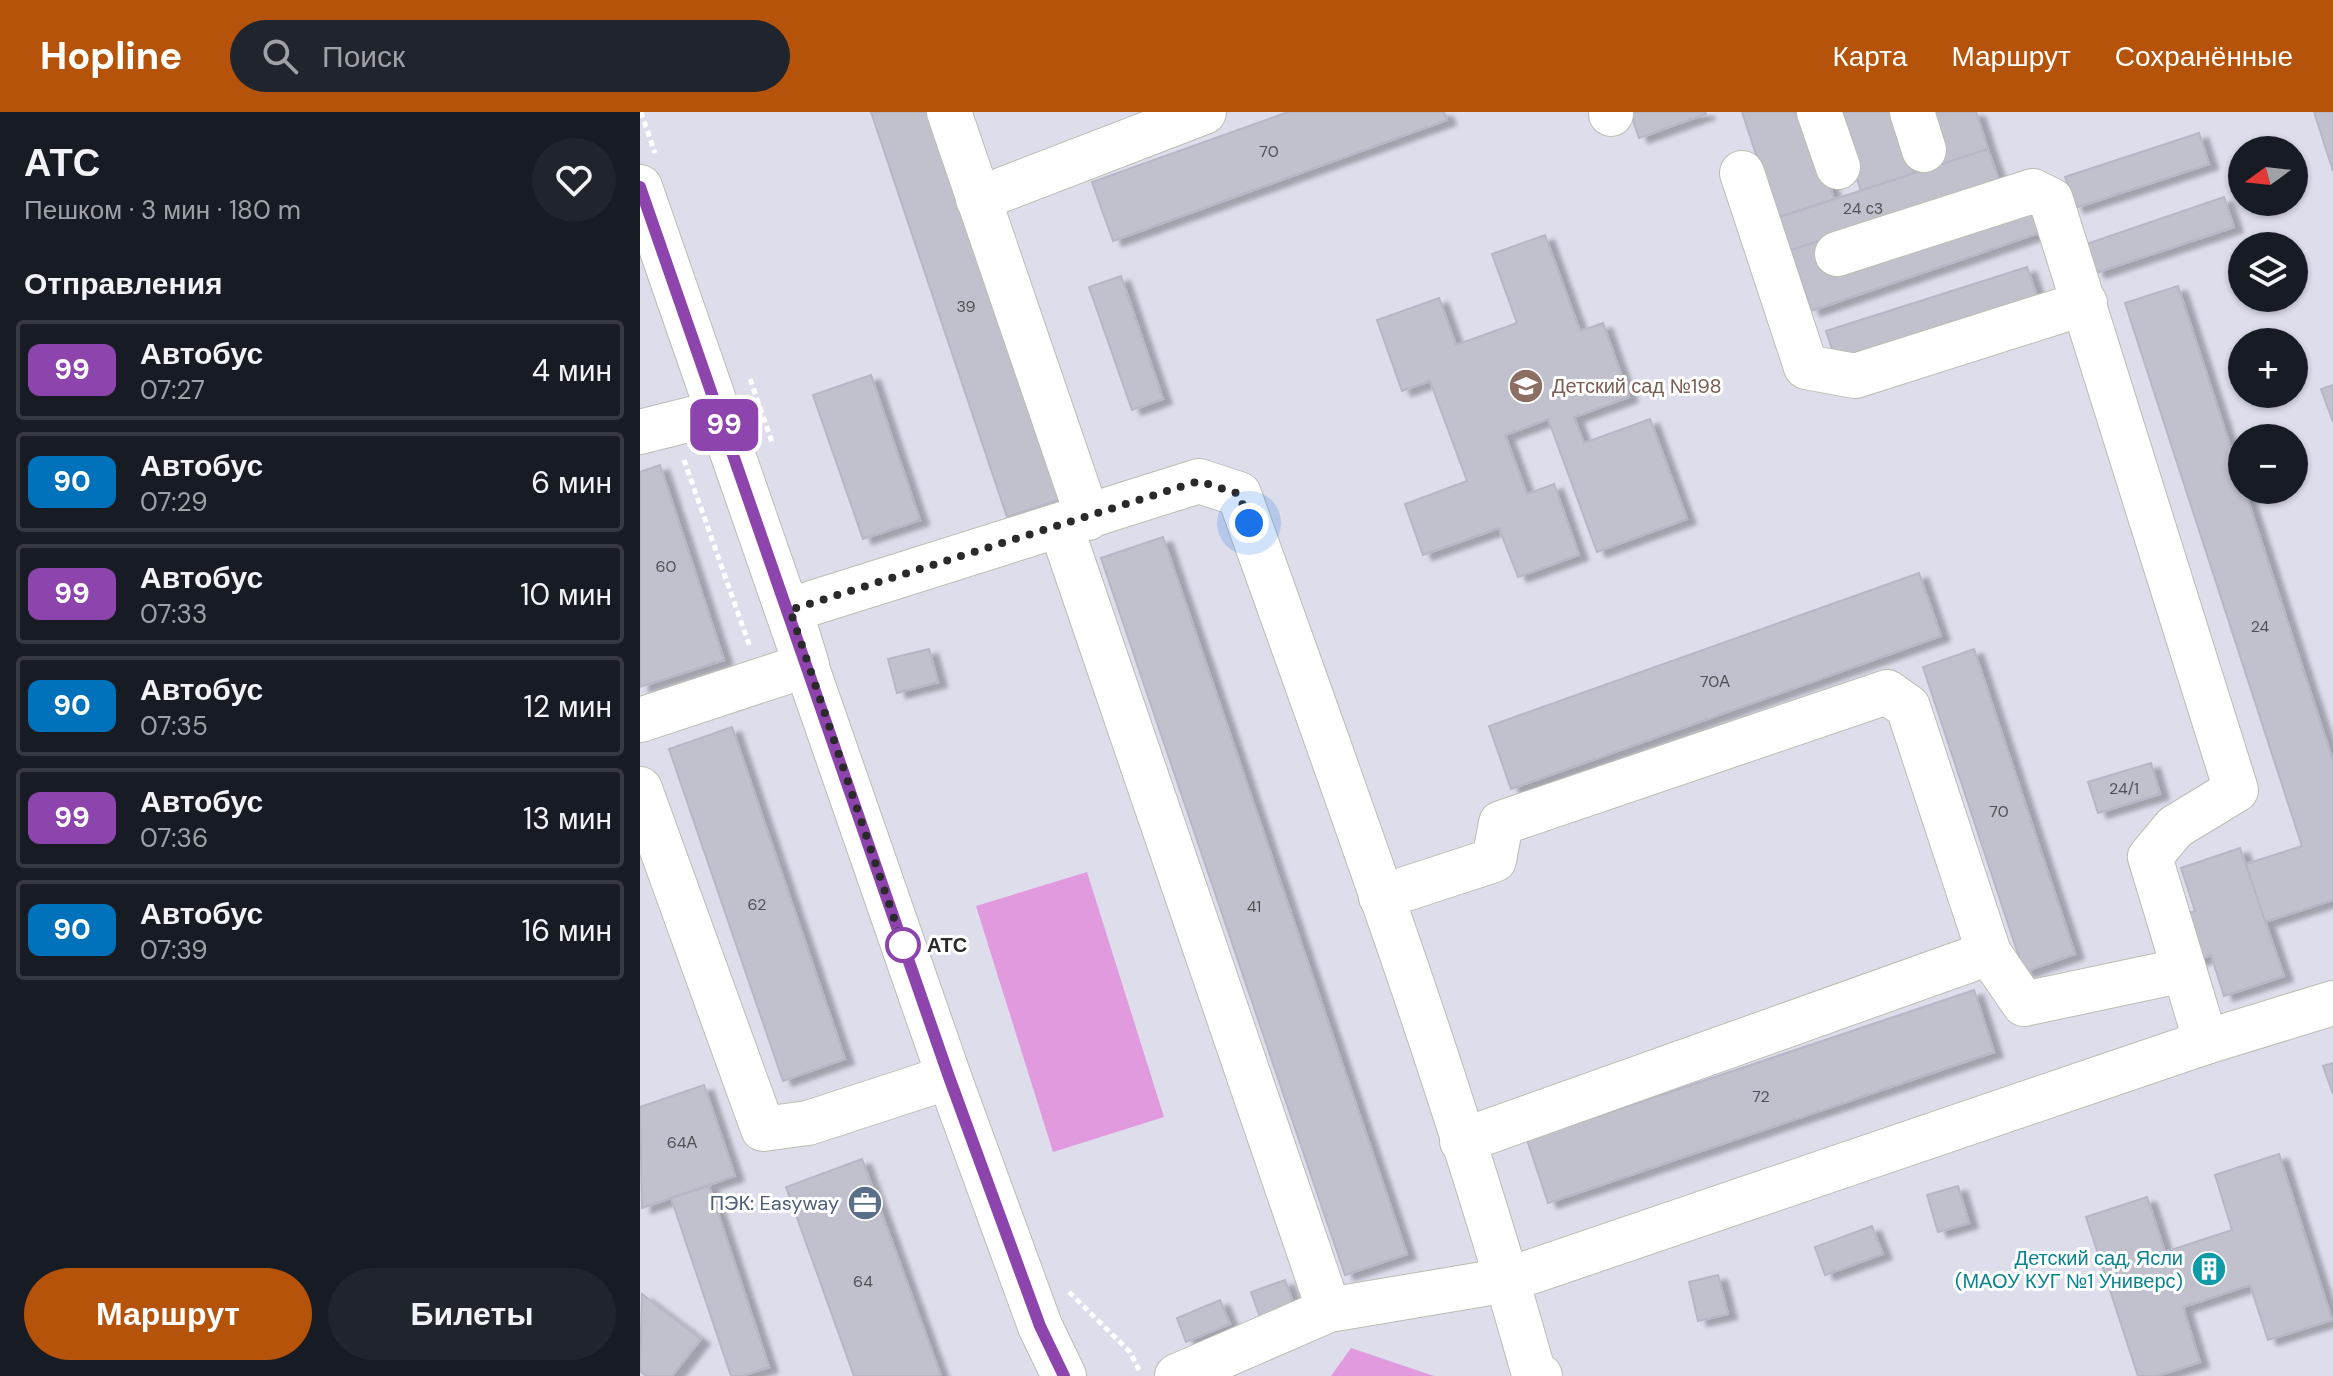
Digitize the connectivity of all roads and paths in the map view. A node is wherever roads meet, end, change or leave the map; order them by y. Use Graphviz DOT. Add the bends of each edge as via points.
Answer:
graph roads {
  1 [pos="949,112"];
  2 [pos="1204,112"];
  3 [pos="1819,112"];
  4 [pos="1838,167"];
  5 [pos="1742,173"];
  6 [pos="640,187"];
  7 [pos="978,199"];
  8 [pos="1837,254"];
  9 [pos="2085,303"];
  10 [pos="719,412"];
  11 [pos="640,432"];
  12 [pos="1074,523"];
  13 [pos="790,610"];
  14 [pos="807,665"];
  15 [pos="640,720"];
  16 [pos="640,789"];
  17 [pos="1381,897"];
  18 [pos="1989,953"];
  19 [pos="2184,970"];
  20 [pos="2333,1003"];
  21 [pos="2206,1042"];
  22 [pos="949,1077"];
  23 [pos="1462,1141"];
  24 [pos="1507,1280"];
  25 [pos="1329,1310"];
  26 [pos="1064,1376"];
  27 [pos="1177,1376"];
  28 [pos="1540,1376"];
  1 -- 7 [label="street"];
  2 -- 7 [label="street"];
  3 -- 4 [label="street"];
  5 -- 9 [label="street" via="1806,367 1855,376"];
  6 -- 10 [label="street"];
  7 -- 12 [label="street"];
  8 -- 9 [label="street" via="2033,191 2051,200"];
  9 -- 19 [label="street" via="2236,790 2175,827 2150,857"];
  10 -- 11 [label="street"];
  10 -- 13 [label="street"];
  12 -- 13 [label="street"];
  12 -- 17 [label="street" via="1199,481 1239,494"];
  12 -- 25 [label="street"];
  13 -- 14 [label="street"];
  14 -- 15 [label="street"];
  14 -- 22 [label="street"];
  16 -- 22 [label="street" via="763,1129 808,1123"];
  17 -- 18 [label="street" via="1494,860 1501,823 1887,692 1908,707"];
  17 -- 23 [label="street"];
  18 -- 19 [label="street" via="2024,1004"];
  18 -- 23 [label="street"];
  19 -- 21 [label="street"];
  20 -- 21 [label="street"];
  21 -- 24 [label="street"];
  22 -- 26 [label="street" via="1040,1326"];
  23 -- 24 [label="street"];
  24 -- 25 [label="street"];
  24 -- 28 [label="street" via="1533,1371"];
  25 -- 27 [label="street"];
}
